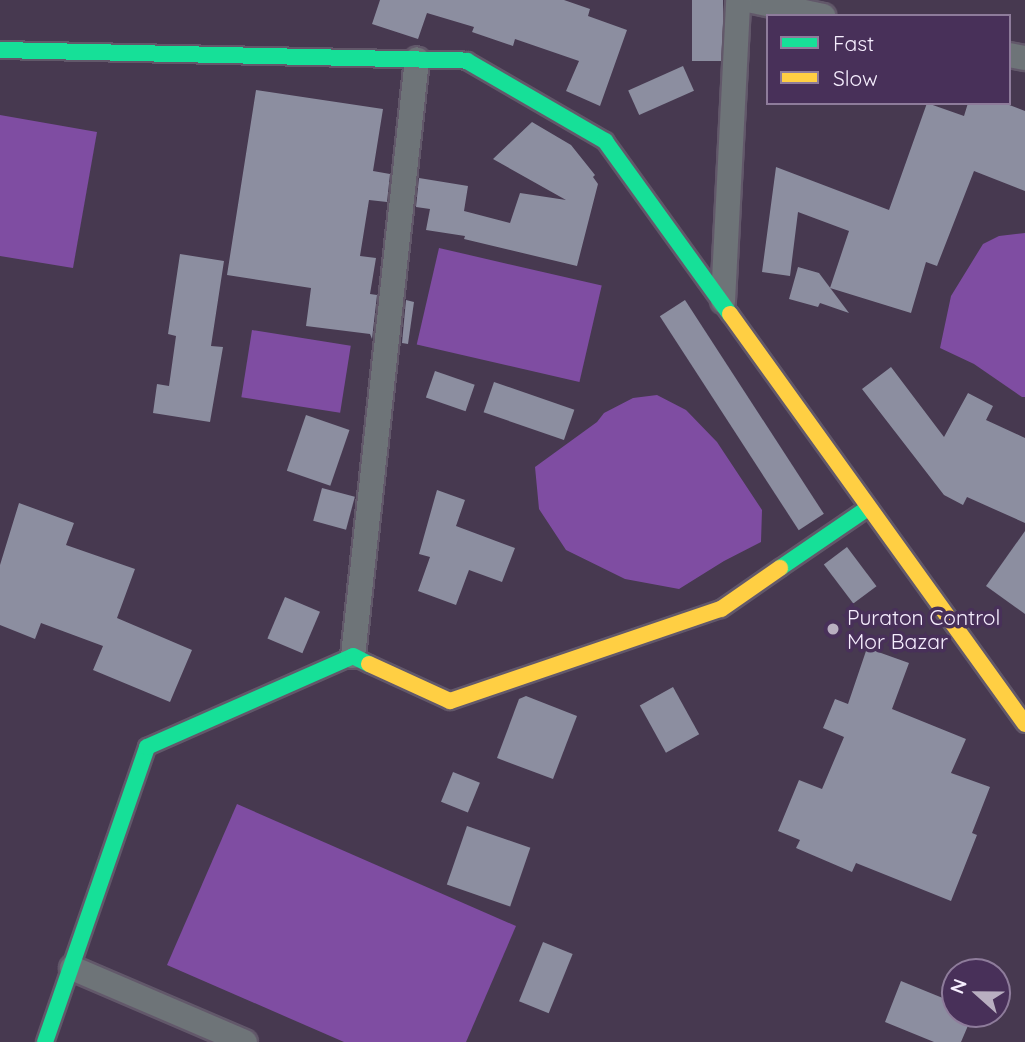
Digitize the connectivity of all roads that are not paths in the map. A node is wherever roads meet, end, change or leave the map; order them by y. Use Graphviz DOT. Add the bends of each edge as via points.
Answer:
graph roads {
  1 [pos="738,0"];
  2 [pos="748,0"];
  3 [pos="814,14"];
  4 [pos="0,50"];
  5 [pos="417,59"];
  6 [pos="723,300"];
  7 [pos="868,508"];
  8 [pos="353,656"];
  9 [pos="1025,724"];
  10 [pos="72,968"];
  11 [pos="45,1042"];
  12 [pos="245,1042"];
  1 -- 6 [label="street"];
  2 -- 3 [label="street"];
  4 -- 5 [label="street"];
  5 -- 6 [label="street" via="467,61 605,141"];
  5 -- 8 [label="street"];
  6 -- 7 [label="street"];
  7 -- 8 [label="street" via="721,609 450,701"];
  7 -- 9 [label="street"];
  8 -- 10 [label="street" via="147,747"];
  10 -- 11 [label="street"];
  10 -- 12 [label="street"];
}
